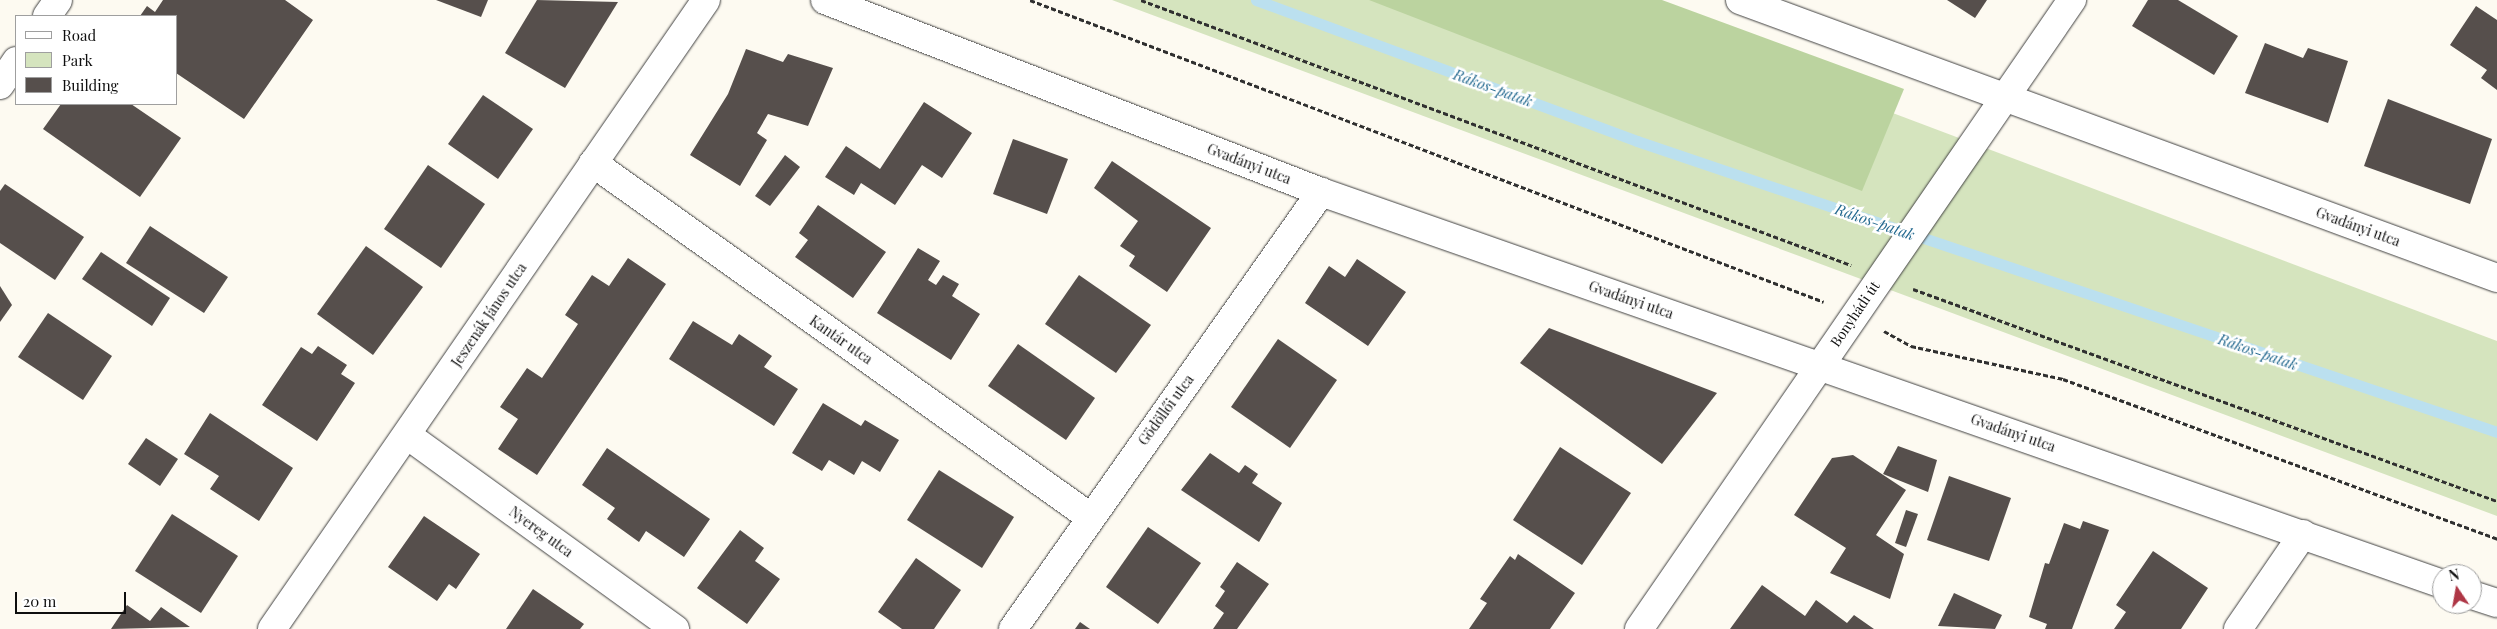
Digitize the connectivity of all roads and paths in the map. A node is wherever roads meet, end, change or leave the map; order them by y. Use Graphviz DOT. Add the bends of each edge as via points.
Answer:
graph roads {
  1 [pos="58,0"];
  2 [pos="706,0"];
  3 [pos="825,0"];
  4 [pos="1030,0"];
  5 [pos="1141,0"];
  6 [pos="1740,0"];
  7 [pos="2072,0"];
  8 [pos="48,15"];
  9 [pos="15,62"];
  10 [pos="0,85"];
  11 [pos="2007,96"];
  12 [pos="593,163"];
  13 [pos="1321,192"];
  14 [pos="1885,270"];
  15 [pos="2497,278"];
  16 [pos="1853,315"];
  17 [pos="1821,365"];
  18 [pos="407,435"];
  19 [pos="2497,502"];
  20 [pos="1090,517"];
  21 [pos="2303,534"];
  22 [pos="2497,539"];
  23 [pos="2432,580"];
  24 [pos="2482,598"];
  25 [pos="2497,604"];
  26 [pos="272,629"];
  27 [pos="675,629"];
  28 [pos="1014,629"];
  29 [pos="1639,629"];
  30 [pos="2238,629"];
  1 -- 8 [label="street"];
  2 -- 12 [label="street, Jeszenák János utca"];
  3 -- 13 [label="street, Gvadányi utca"];
  4 -- 16 [label="path" via="1805,293"];
  5 -- 14 [label="path"];
  6 -- 11 [label="street, Gvadányi utca"];
  7 -- 11 [label="street, Bonyhádi út"];
  9 -- 10 [label="street"];
  11 -- 14 [label="street, Bonyhádi út"];
  11 -- 15 [label="street, Gvadányi utca"];
  12 -- 18 [label="street, Jeszenák János utca"];
  12 -- 20 [label="street, Kantár utca"];
  13 -- 17 [label="street, Gvadányi utca"];
  13 -- 20 [label="street, Gödöllői utca"];
  14 -- 16 [label="street, Bonyhádi út"];
  14 -- 19 [label="path"];
  16 -- 17 [label="street, Bonyhádi út"];
  16 -- 22 [label="path" via="1911,346 2063,379"];
  17 -- 21 [label="street, Gvadányi utca"];
  17 -- 29 [label="street, Bonyhádi út"];
  18 -- 26 [label="street, Jeszenák János utca"];
  18 -- 27 [label="street, Nyereg utca"];
  20 -- 28 [label="street, Gödöllői utca"];
  21 -- 23 [label="street, Gvadányi utca"];
  21 -- 30 [label="street"];
  24 -- 25 [label="street"];
}
